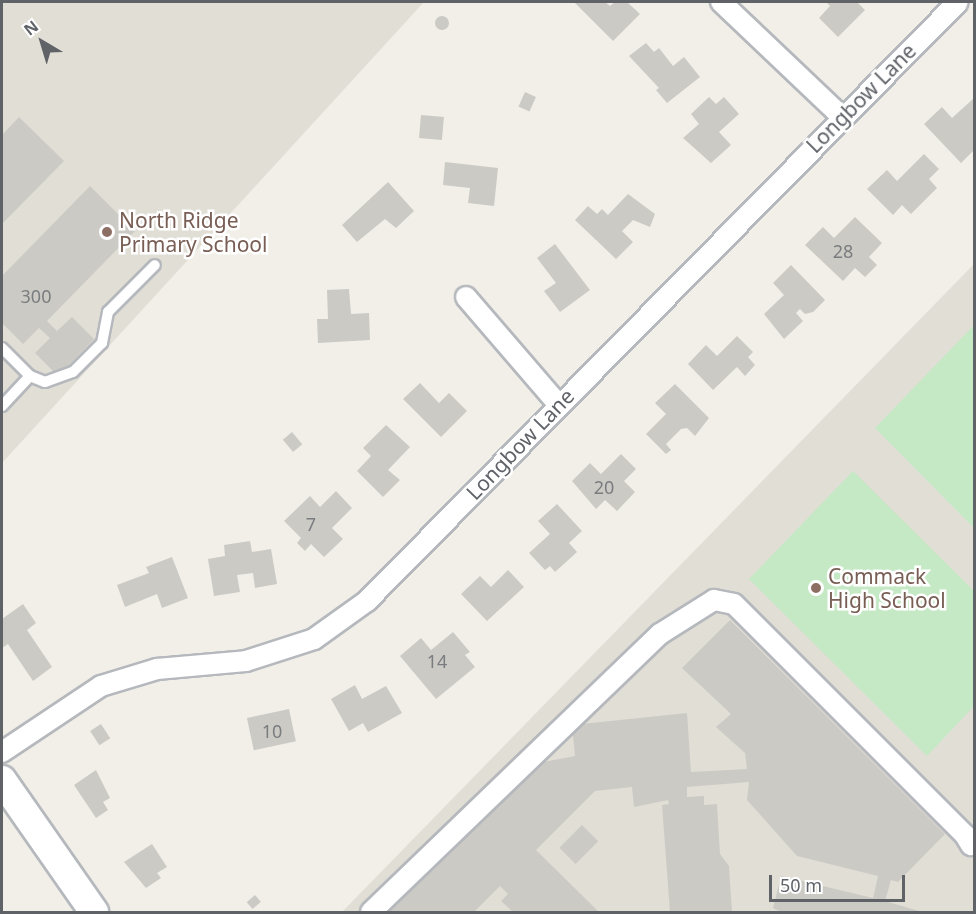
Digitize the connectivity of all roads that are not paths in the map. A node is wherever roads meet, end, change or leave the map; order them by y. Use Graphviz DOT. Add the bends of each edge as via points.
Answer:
graph roads {
  1 [pos="721,2"];
  2 [pos="958,2"];
  3 [pos="841,116"];
  4 [pos="155,265"];
  5 [pos="466,297"];
  6 [pos="2,348"];
  7 [pos="30,376"];
  8 [pos="558,404"];
  9 [pos="2,406"];
  10 [pos="2,752"];
  11 [pos="2,780"];
  12 [pos="973,846"];
  13 [pos="94,912"];
  14 [pos="371,912"];
  1 -- 3 [label="street"];
  2 -- 3 [label="street, Longbow Lane"];
  3 -- 8 [label="street, Longbow Lane"];
  4 -- 7 [label="lane" via="108,312 102,343 73,372 45,382"];
  5 -- 8 [label="street"];
  6 -- 7 [label="lane"];
  7 -- 9 [label="lane"];
  8 -- 10 [label="street, Longbow Lane" via="367,601 314,639 246,661 157,669 101,686"];
  11 -- 13 [label="main road"];
  12 -- 14 [label="street" via="734,604 714,600 660,634"];
}
